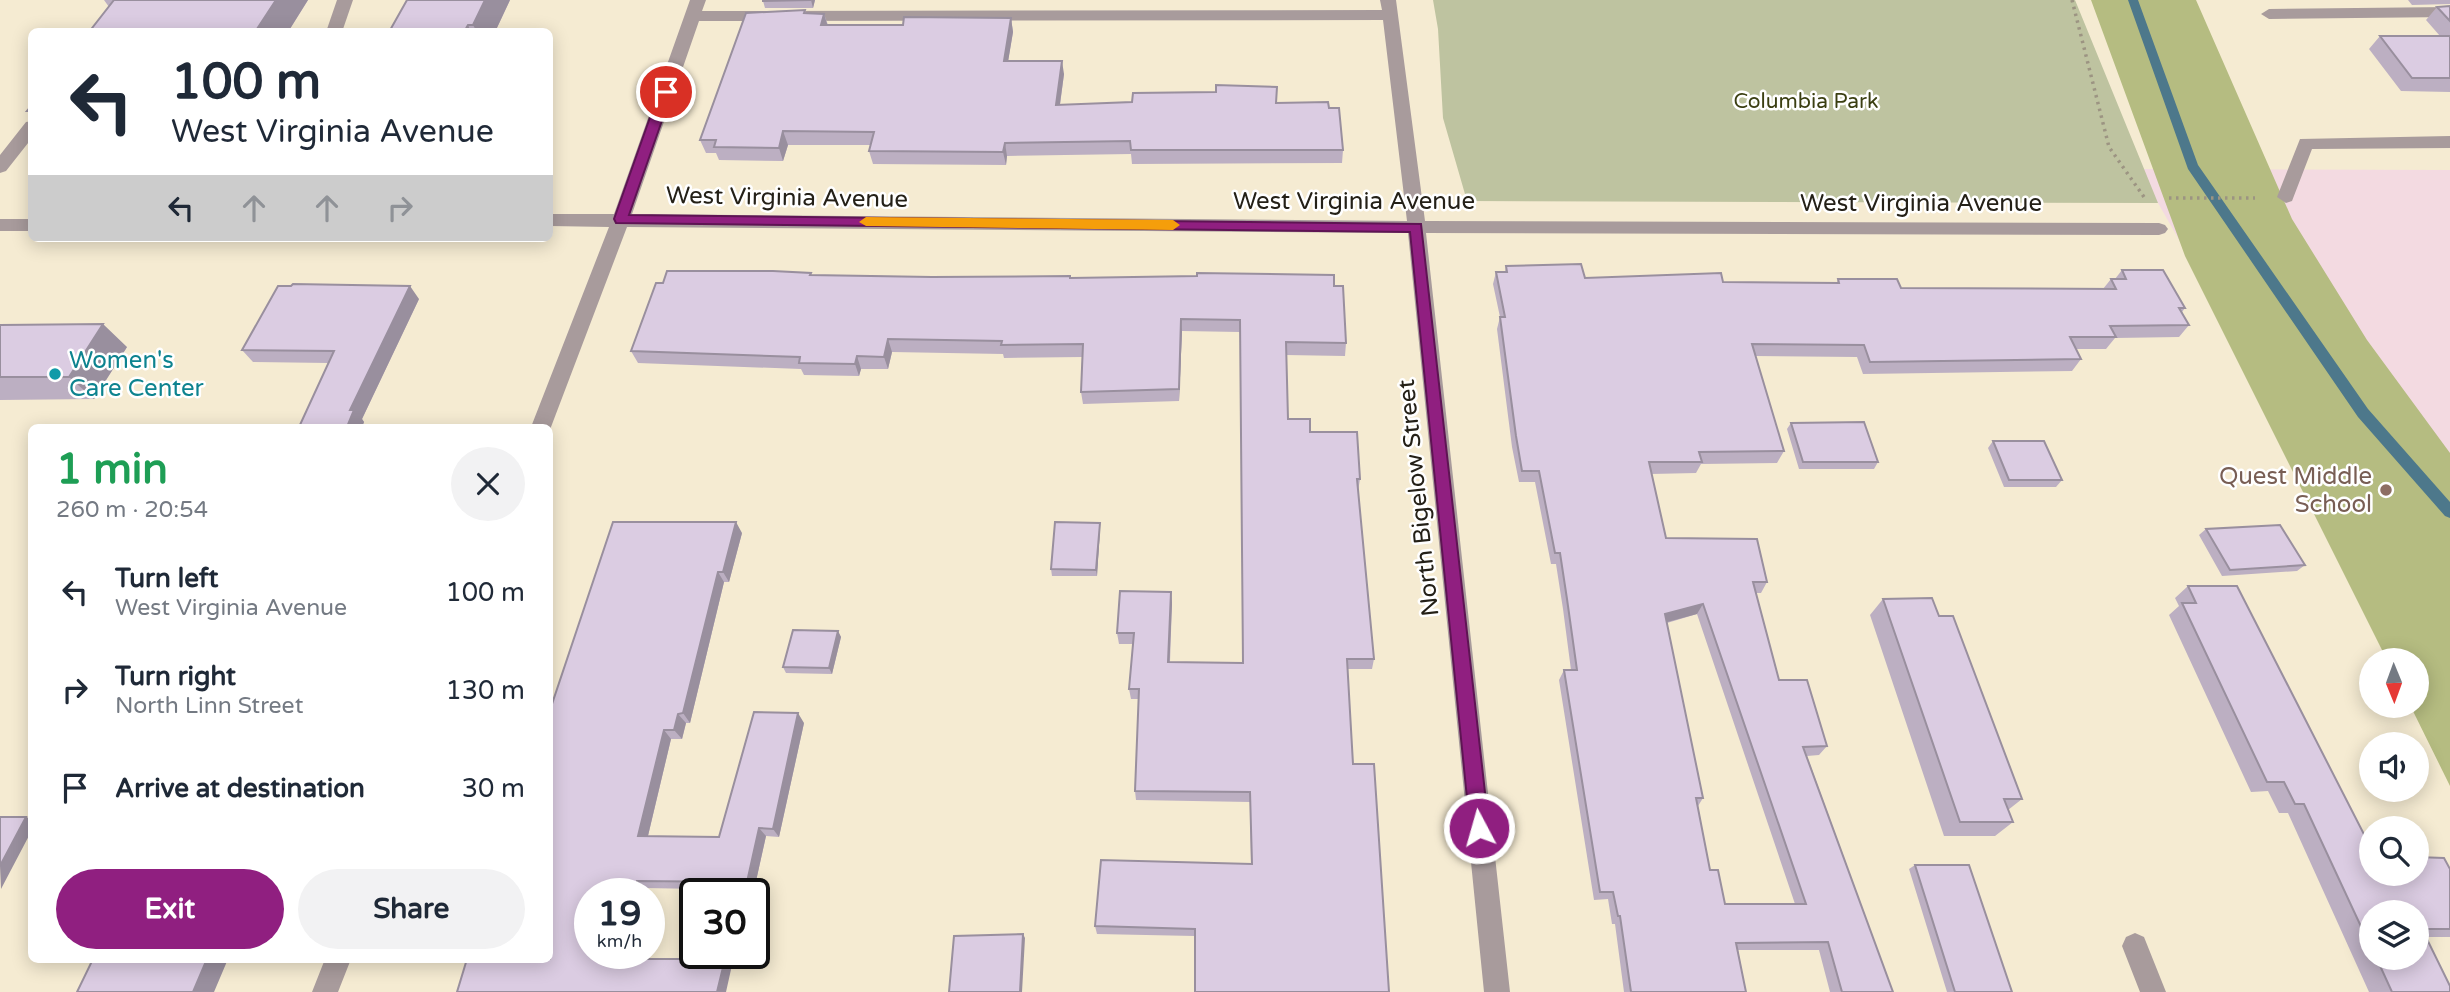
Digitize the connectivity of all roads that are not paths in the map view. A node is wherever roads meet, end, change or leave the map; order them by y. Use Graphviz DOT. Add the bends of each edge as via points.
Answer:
graph roads {
  1 [pos="345,0"];
  2 [pos="1388,7"];
  3 [pos="695,8"];
  4 [pos="2450,12"];
  5 [pos="2269,14"];
  6 [pos="335,28"];
  7 [pos="28,131"];
  8 [pos="2450,142"];
  9 [pos="0,167"];
  10 [pos="2286,197"];
  11 [pos="621,219"];
  12 [pos="553,220"];
  13 [pos="0,225"];
  14 [pos="28,225"];
  15 [pos="1416,227"];
  16 [pos="2159,229"];
  17 [pos="542,424"];
  18 [pos="2135,946"];
  19 [pos="336,963"];
  20 [pos="325,992"];
  21 [pos="1497,992"];
  22 [pos="2153,992"];
  1 -- 6 [label="street"];
  2 -- 3 [label="street"];
  2 -- 15 [label="street, North Bigelow Street"];
  3 -- 11 [label="street"];
  4 -- 5 [label="street"];
  7 -- 9 [label="street"];
  8 -- 10 [label="street" via="2306,143"];
  11 -- 12 [label="street, West Virginia Avenue"];
  11 -- 15 [label="street, West Virginia Avenue"];
  11 -- 17 [label="street"];
  13 -- 14 [label="street"];
  15 -- 16 [label="street, West Virginia Avenue"];
  15 -- 21 [label="street, North Bigelow Street"];
  18 -- 22 [label="street"];
  19 -- 20 [label="street"];
}
